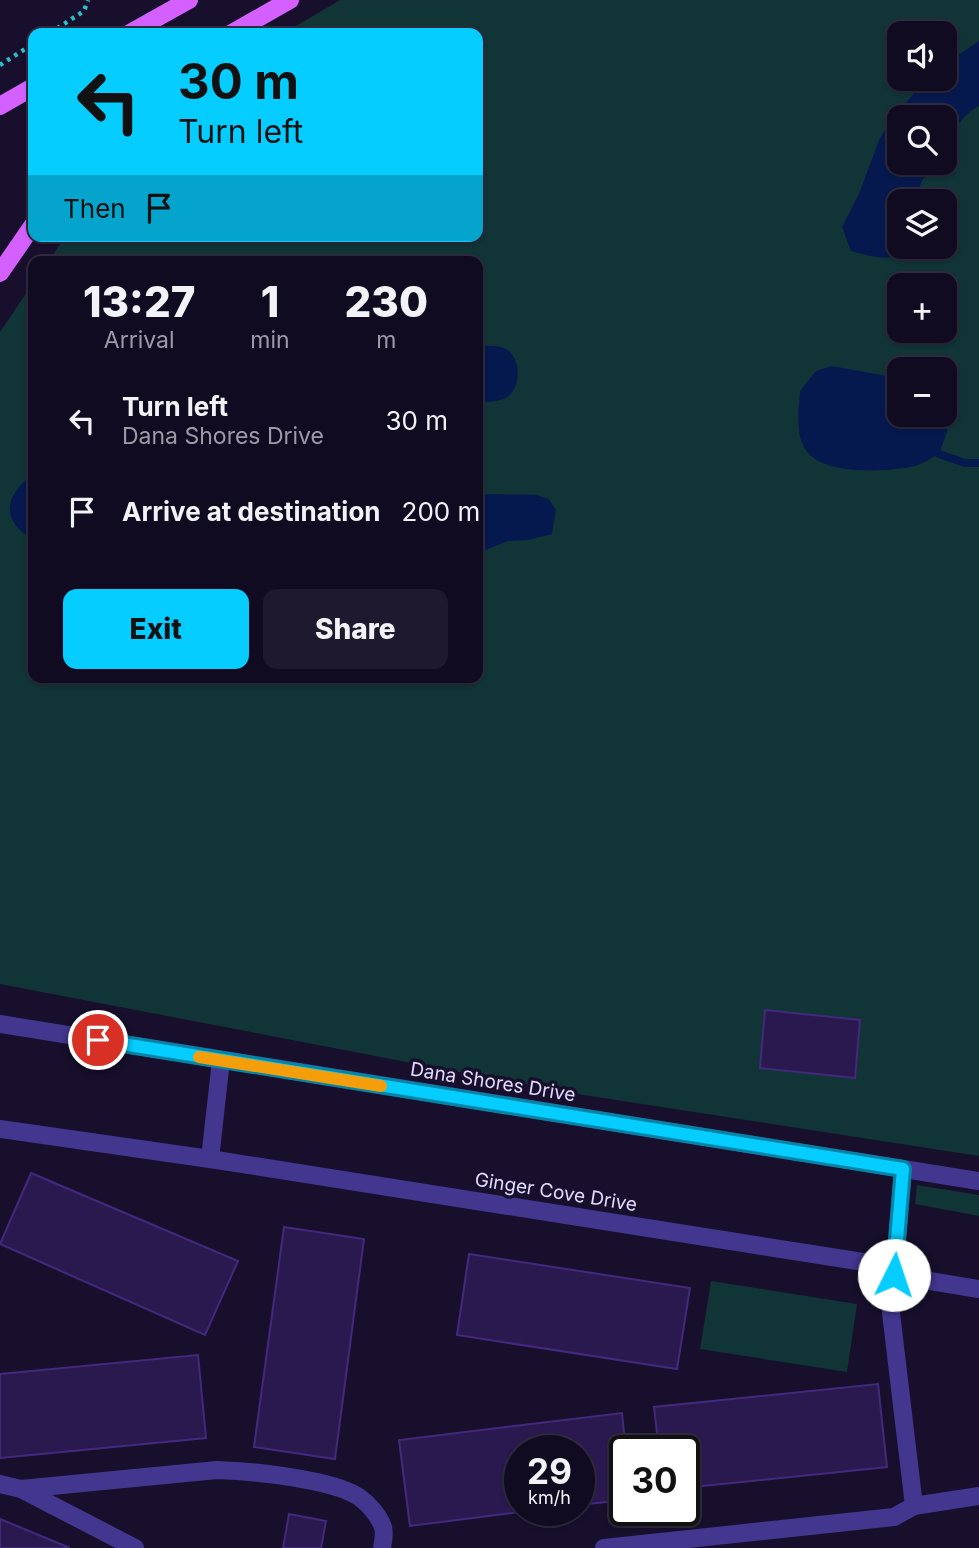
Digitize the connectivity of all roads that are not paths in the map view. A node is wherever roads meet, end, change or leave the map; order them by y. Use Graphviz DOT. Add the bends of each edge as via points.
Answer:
graph roads {
  1 [pos="189,0"];
  2 [pos="290,0"];
  3 [pos="139,28"];
  4 [pos="241,28"];
  5 [pos="28,90"];
  6 [pos="0,106"];
  7 [pos="28,232"];
  8 [pos="0,274"];
  9 [pos="0,1024"];
  10 [pos="221,1060"];
  11 [pos="0,1129"];
  12 [pos="210,1159"];
  13 [pos="903,1169"];
  14 [pos="979,1181"];
  15 [pos="895,1271"];
  16 [pos="979,1289"];
  17 [pos="0,1484"];
  18 [pos="21,1489"];
  19 [pos="979,1496"];
  20 [pos="914,1506"];
  21 [pos="135,1548"];
  22 [pos="382,1548"];
  23 [pos="604,1548"];
  1 -- 3 [label="main road"];
  2 -- 4 [label="main road"];
  5 -- 6 [label="main road"];
  7 -- 8 [label="main road"];
  9 -- 10 [label="street, Dana Shores Drive"];
  10 -- 12 [label="street"];
  10 -- 13 [label="street, Dana Shores Drive"];
  11 -- 12 [label="street, Ginger Cove Drive"];
  12 -- 15 [label="street, Ginger Cove Drive"];
  13 -- 14 [label="street, Dana Shores Drive"];
  13 -- 15 [label="street"];
  15 -- 16 [label="street, Ginger Cove Drive"];
  15 -- 20 [label="street" via="891,1313"];
  17 -- 18 [label="street"];
  18 -- 21 [label="street"];
  18 -- 22 [label="street" via="246,1471 333,1486 359,1497 383,1528"];
  19 -- 20 [label="street"];
  20 -- 23 [label="street" via="894,1517"];
}
